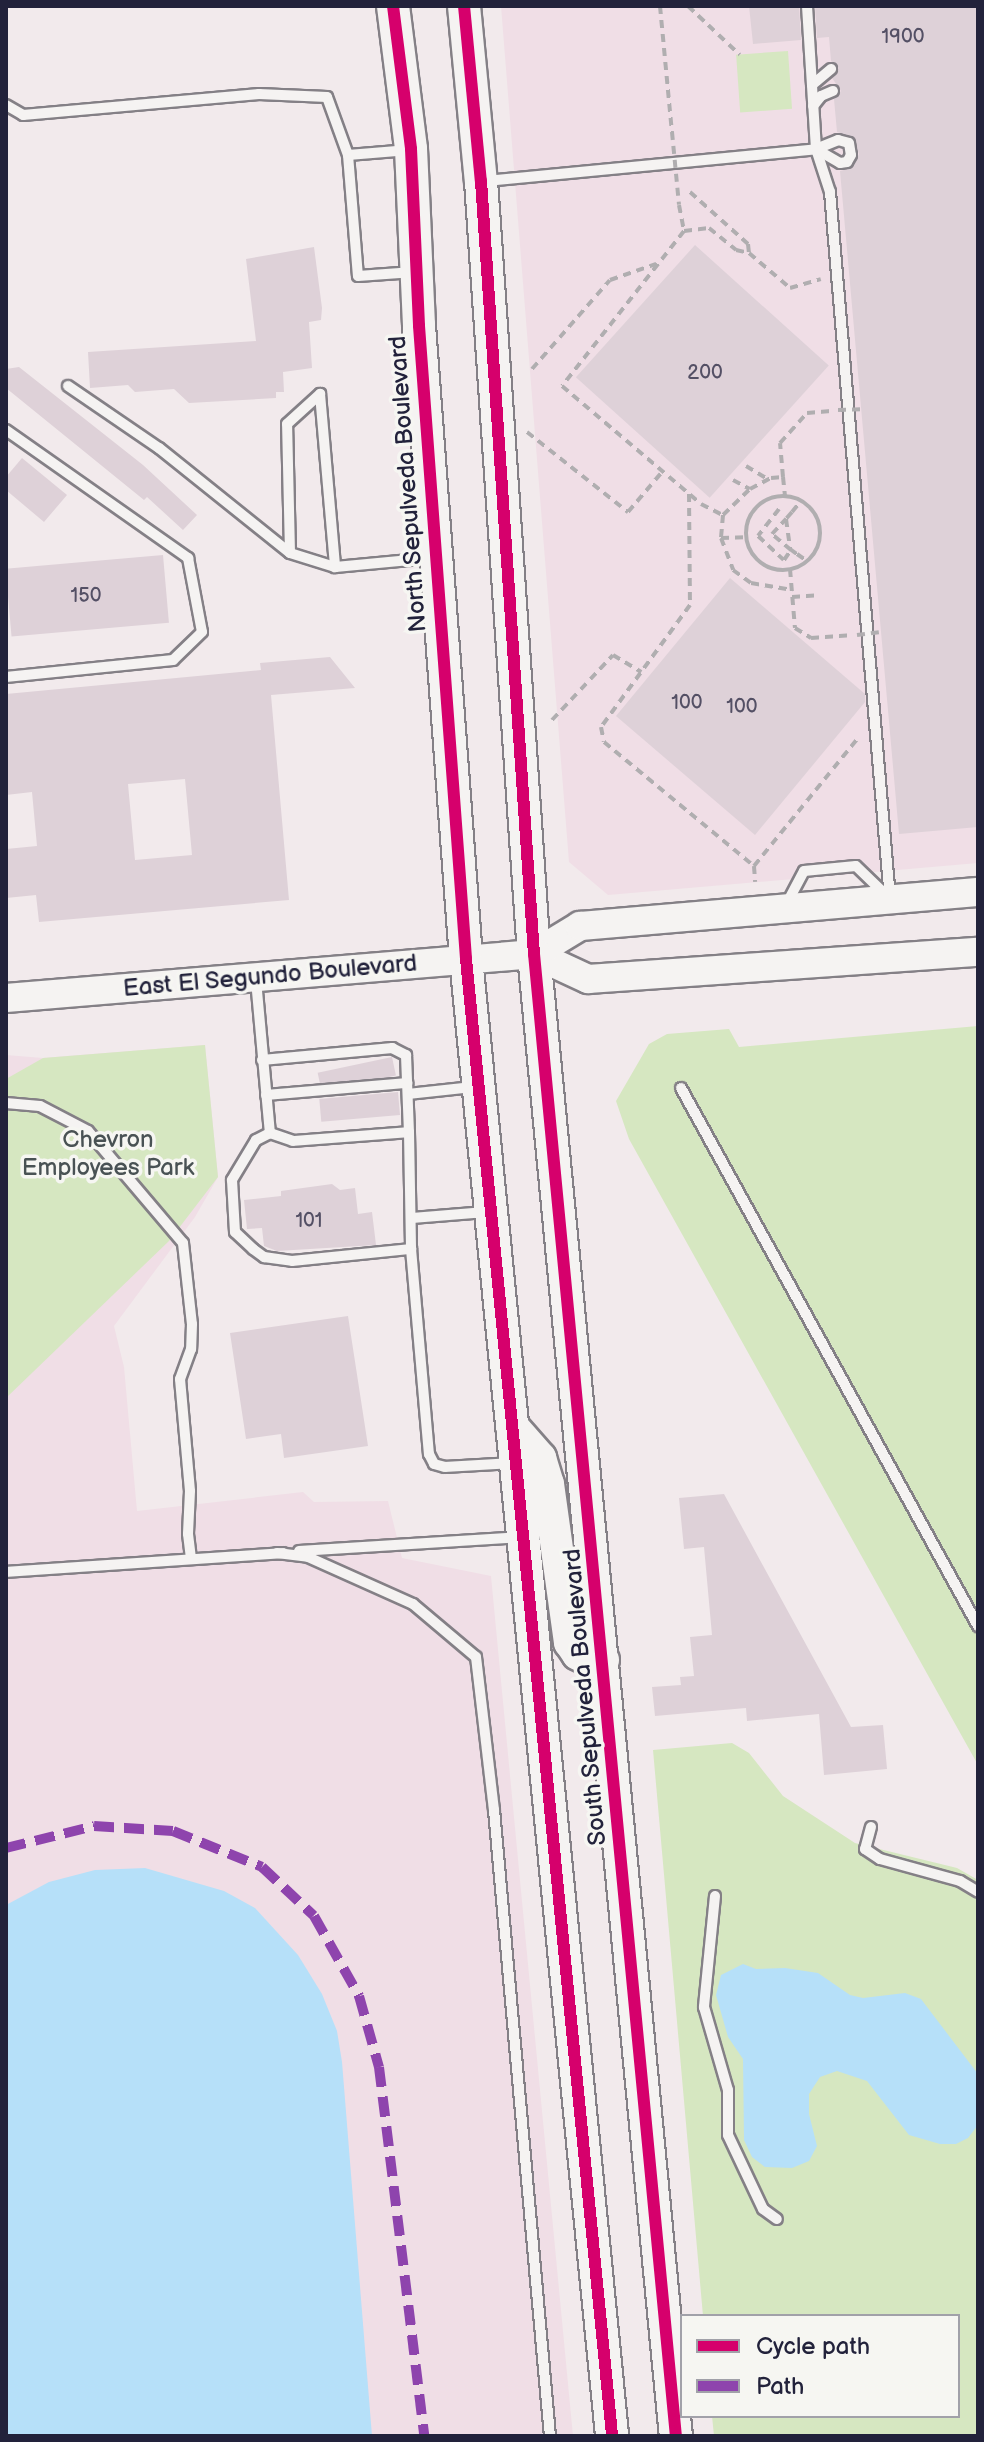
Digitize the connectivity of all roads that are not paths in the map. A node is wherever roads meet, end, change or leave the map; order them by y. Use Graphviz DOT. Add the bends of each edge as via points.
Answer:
graph roads {
  1 [pos="393,6"];
  2 [pos="464,6"];
  3 [pos="807,6"];
  4 [pos="831,69"];
  5 [pos="812,85"];
  6 [pos="833,91"];
  7 [pos="6,105"];
  8 [pos="813,106"];
  9 [pos="411,149"];
  10 [pos="816,149"];
  11 [pos="348,155"];
  12 [pos="481,181"];
  13 [pos="416,272"];
  14 [pos="68,386"];
  15 [pos="6,430"];
  16 [pos="290,553"];
  17 [pos="436,558"];
  18 [pos="335,567"];
  19 [pos="6,677"];
  20 [pos="978,892"];
  21 [pos="890,899"];
  22 [pos="978,952"];
  23 [pos="534,954"];
  24 [pos="466,959"];
  25 [pos="255,978"];
  26 [pos="6,998"];
  27 [pos="262,1060"];
  28 [pos="479,1086"];
  29 [pos="407,1088"];
  30 [pos="681,1088"];
  31 [pos="266,1095"];
  32 [pos="6,1103"];
  33 [pos="409,1132"];
  34 [pos="270,1133"];
  35 [pos="491,1211"];
  36 [pos="412,1218"];
  37 [pos="411,1249"];
  38 [pos="512,1426"];
  39 [pos="516,1462"];
  40 [pos="523,1536"];
  41 [pos="277,1553"];
  42 [pos="191,1559"];
  43 [pos="6,1572"];
  44 [pos="978,1626"];
  45 [pos="603,1660"];
  46 [pos="871,1827"];
  47 [pos="978,1892"];
  48 [pos="715,1896"];
  49 [pos="777,2219"];
  50 [pos="550,2436"];
  51 [pos="612,2436"];
  52 [pos="676,2436"];
  1 -- 9 [label="highway, North Sepulveda Boulevard"];
  2 -- 12 [label="highway"];
  3 -- 5 [label="lane"];
  4 -- 5 [label="lane"];
  5 -- 8 [label="lane"];
  6 -- 8 [label="lane"];
  7 -- 11 [label="lane" via="23,115 259,94 327,97"];
  8 -- 10 [label="lane"];
  9 -- 11 [label="lane"];
  9 -- 13 [label="highway, North Sepulveda Boulevard"];
  10 -- 12 [label="lane"];
  10 -- 21 [label="lane" via="830,192"];
  11 -- 13 [label="lane" via="358,276"];
  12 -- 23 [label="highway"];
  13 -- 17 [label="highway, North Sepulveda Boulevard"];
  14 -- 16 [label="lane" via="159,448"];
  15 -- 19 [label="lane" via="188,558 202,632 173,660"];
  16 -- 18 [label="lane"];
  16 -- 18 [label="lane" via="287,424 320,394"];
  17 -- 18 [label="lane"];
  17 -- 24 [label="highway, North Sepulveda Boulevard"];
  20 -- 21 [label="main road, East El Segundo Boulevard"];
  21 -- 23 [label="main road, East El Segundo Boulevard" via="580,926"];
  22 -- 23 [label="main road, East El Segundo Boulevard" via="588,979"];
  23 -- 24 [label="main road, East El Segundo Boulevard"];
  23 -- 45 [label="highway, South Sepulveda Boulevard"];
  24 -- 25 [label="main road, East El Segundo Boulevard"];
  24 -- 28 [label="highway, South Sepulveda Boulevard"];
  25 -- 26 [label="main road, East El Segundo Boulevard"];
  25 -- 27 [label="lane"];
  27 -- 29 [label="lane" via="392,1048 406,1055"];
  27 -- 31 [label="lane"];
  28 -- 29 [label="lane"];
  28 -- 35 [label="highway, South Sepulveda Boulevard"];
  29 -- 31 [label="lane"];
  29 -- 33 [label="lane"];
  30 -- 44 [label="lane"];
  31 -- 34 [label="lane"];
  32 -- 42 [label="lane" via="40,1106 88,1131 183,1243 192,1324 191,1349 180,1379"];
  33 -- 34 [label="lane" via="293,1141"];
  33 -- 36 [label="lane"];
  34 -- 37 [label="lane" via="256,1140 232,1180 235,1232 253,1249 264,1257 292,1261"];
  35 -- 36 [label="lane"];
  35 -- 38 [label="highway, South Sepulveda Boulevard"];
  36 -- 37 [label="lane"];
  37 -- 39 [label="lane" via="429,1454 434,1464 445,1467"];
  38 -- 39 [label="highway, South Sepulveda Boulevard"];
  38 -- 45 [label="highway" via="540,1458 548,1484 570,1642 578,1654"];
  39 -- 40 [label="highway, South Sepulveda Boulevard"];
  40 -- 41 [label="lane"];
  40 -- 51 [label="highway, South Sepulveda Boulevard"];
  41 -- 42 [label="lane"];
  41 -- 50 [label="lane" via="308,1557 413,1604 476,1657"];
  42 -- 43 [label="lane"];
  45 -- 52 [label="highway, South Sepulveda Boulevard"];
  46 -- 47 [label="lane" via="865,1849 880,1859 960,1881"];
  48 -- 49 [label="lane" via="704,2007 728,2090 728,2135 763,2209"];
}
